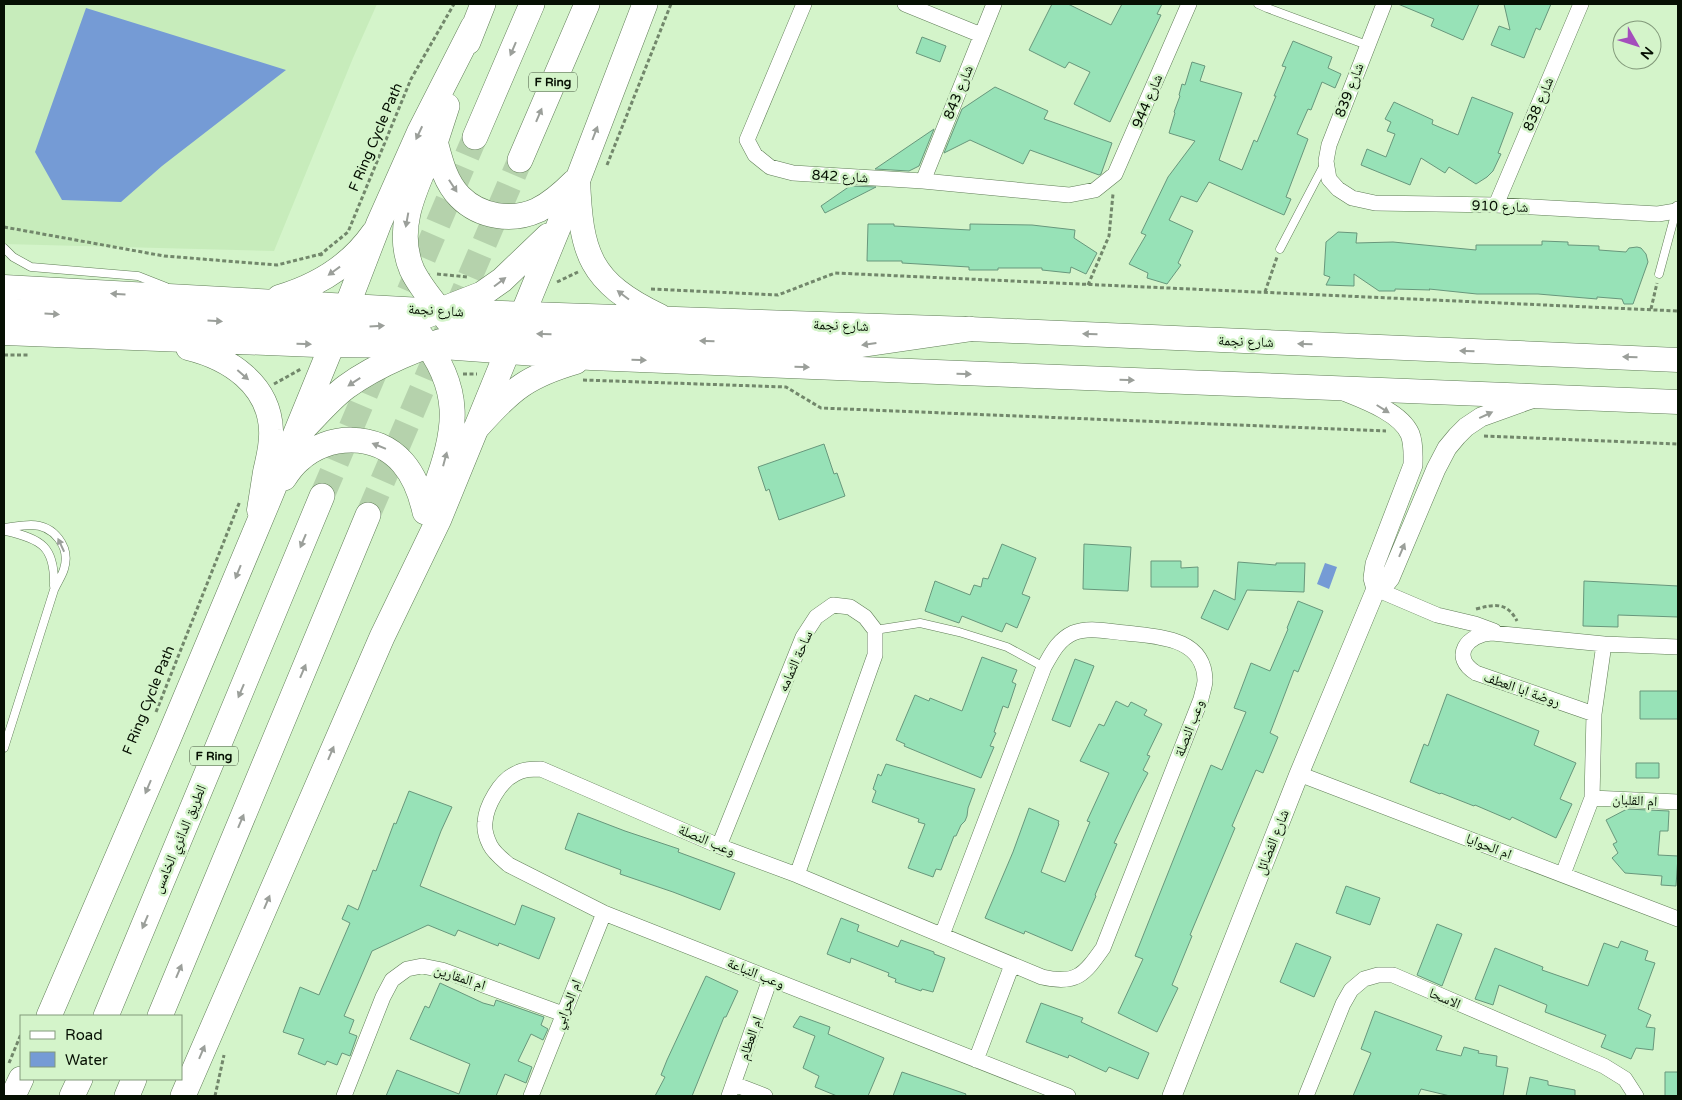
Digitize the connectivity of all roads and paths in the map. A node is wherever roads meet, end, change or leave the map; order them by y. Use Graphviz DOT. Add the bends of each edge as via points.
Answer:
graph roads {
  1 [pos="454,4"];
  2 [pos="483,4"];
  3 [pos="532,4"];
  4 [pos="587,4"];
  5 [pos="645,4"];
  6 [pos="671,4"];
  7 [pos="804,4"];
  8 [pos="905,4"];
  9 [pos="994,4"];
  10 [pos="1189,4"];
  11 [pos="1258,4"];
  12 [pos="1384,4"];
  13 [pos="1581,4"];
  14 [pos="473,28"];
  15 [pos="981,35"];
  16 [pos="1367,45"];
  17 [pos="475,137"];
  18 [pos="435,141"];
  19 [pos="520,160"];
  20 [pos="1326,161"];
  21 [pos="605,169"];
  22 [pos="1115,174"];
  23 [pos="578,179"];
  24 [pos="1329,179"];
  25 [pos="923,180"];
  26 [pos="1095,190"];
  27 [pos="1496,205"];
  28 [pos="1677,210"];
  29 [pos="379,223"];
  30 [pos="560,223"];
  31 [pos="4,227"];
  32 [pos="4,248"];
  33 [pos="1280,249"];
  34 [pos="327,263"];
  35 [pos="413,272"];
  36 [pos="1659,274"];
  37 [pos="473,278"];
  38 [pos="1088,285"];
  39 [pos="4,287"];
  40 [pos="647,289"];
  41 [pos="1265,292"];
  42 [pos="193,298"];
  43 [pos="254,301"];
  44 [pos="1651,309"];
  45 [pos="1678,310"];
  46 [pos="4,311"];
  47 [pos="441,311"];
  48 [pos="404,315"];
  49 [pos="666,318"];
  50 [pos="340,325"];
  51 [pos="969,329"];
  52 [pos="4,333"];
  53 [pos="515,333"];
  54 [pos="150,339"];
  55 [pos="468,342"];
  56 [pos="429,346"];
  57 [pos="4,354"];
  58 [pos="34,355"];
  59 [pos="591,358"];
  60 [pos="1678,360"];
  61 [pos="580,380"];
  62 [pos="1339,389"];
  63 [pos="1539,396"];
  64 [pos="1678,402"];
  65 [pos="478,427"];
  66 [pos="1410,433"];
  67 [pos="1457,436"];
  68 [pos="293,440"];
  69 [pos="1678,444"];
  70 [pos="243,493"];
  71 [pos="271,494"];
  72 [pos="322,496"];
  73 [pos="425,512"];
  74 [pos="368,515"];
  75 [pos="256,527"];
  76 [pos="4,529"];
  77 [pos="1376,589"];
  78 [pos="54,590"];
  79 [pos="875,630"];
  80 [pos="1500,633"];
  81 [pos="382,637"];
  82 [pos="1604,644"];
  83 [pos="1678,648"];
  84 [pos="1044,667"];
  85 [pos="155,714"];
  86 [pos="1594,714"];
  87 [pos="7,724"];
  88 [pos="4,748"];
  89 [pos="1299,774"];
  90 [pos="1592,798"];
  91 [pos="1678,802"];
  92 [pos="488,810"];
  93 [pos="719,846"];
  94 [pos="1563,874"];
  95 [pos="797,875"];
  96 [pos="604,913"];
  97 [pos="1678,919"];
  98 [pos="942,935"];
  99 [pos="84,936"];
  100 [pos="1012,965"];
  101 [pos="770,979"];
  102 [pos="563,1014"];
  103 [pos="49,1015"];
  104 [pos="55,1015"];
  105 [pos="106,1015"];
  106 [pos="160,1015"];
  107 [pos="20,1040"];
  108 [pos="976,1060"];
  109 [pos="14,1073"];
  110 [pos="33,1080"];
  111 [pos="80,1080"];
  112 [pos="134,1080"];
  113 [pos="732,1090"];
  114 [pos="14,1096"];
  115 [pos="26,1096"];
  116 [pos="72,1096"];
  117 [pos="127,1096"];
  118 [pos="183,1096"];
  119 [pos="344,1096"];
  120 [pos="531,1096"];
  121 [pos="765,1096"];
  122 [pos="1068,1096"];
  123 [pos="1172,1096"];
  124 [pos="1306,1096"];
  125 [pos="1636,1096"];
  1 -- 34 [label="path, F Ring Cycle Path" via="411,79 348,232"];
  2 -- 14 [label="highway"];
  3 -- 17 [label="highway, one-way"];
  19 -- 4 [label="highway, F Ring, one-way"];
  23 -- 5 [label="highway, one-way"];
  6 -- 21 [label="path"];
  7 -- 25 [label="street, شارع 842" via="746,140 755,155 770,167 793,173"];
  8 -- 15 [label="street"];
  9 -- 15 [label="street, شارع 843"];
  10 -- 22 [label="street, شارع 944"];
  11 -- 16 [label="lane"];
  12 -- 16 [label="street, شارع 839"];
  13 -- 27 [label="street, شارع 838"];
  14 -- 18 [label="highway"];
  14 -- 29 [label="highway, one-way" via="419,133"];
  15 -- 25 [label="street, شارع 843"];
  16 -- 20 [label="street, شارع 839" via="1328,145"];
  18 -- 23 [label="highway, one-way" via="441,164 459,196 476,209 493,215 514,216 537,210 558,198"];
  18 -- 35 [label="highway, one-way" via="413,194 406,222 404,240"];
  20 -- 24 [label="street, شارع 839"];
  20 -- 33 [label="lane"];
  22 -- 26 [label="street, شارع 944"];
  22 -- 38 [label="path" via="1109,236"];
  23 -- 30 [label="highway"];
  49 -- 23 [label="main road, one-way" via="622,295 594,264 582,232"];
  24 -- 27 [label="street, شارع 910" via="1338,190 1352,198 1375,204"];
  25 -- 26 [label="street, شارع 842" via="1069,195"];
  27 -- 28 [label="street, شارع 910" via="1658,214"];
  28 -- 36 [label="lane"];
  29 -- 34 [label="main road, one-way" via="352,258"];
  29 -- 50 [label="highway"];
  47 -- 30 [label="highway, one-way" via="482,294 502,280"];
  30 -- 53 [label="highway"];
  31 -- 34 [label="path" via="164,256 277,265"];
  32 -- 42 [label="lane" via="31,267 138,276"];
  33 -- 41 [label="path"];
  34 -- 43 [label="main road" via="316,283 276,298"];
  35 -- 37 [label="path"];
  35 -- 47 [label="highway"];
  36 -- 44 [label="path"];
  38 -- 40 [label="path" via="835,273 778,295"];
  38 -- 41 [label="path"];
  42 -- 39 [label="main road, one-way"];
  41 -- 44 [label="path"];
  42 -- 43 [label="main road"];
  43 -- 50 [label="main road"];
  44 -- 45 [label="path"];
  46 -- 50 [label="highway, one-way"];
  47 -- 48 [label="highway"];
  47 -- 53 [label="main road, شارع نجمة"];
  47 -- 55 [label="highway"];
  48 -- 50 [label="highway" via="376,327"];
  48 -- 56 [label="highway"];
  49 -- 51 [label="main road, شارع نجمة"];
  49 -- 53 [label="main road, شارع نجمة"];
  54 -- 50 [label="main road, one-way"];
  50 -- 56 [label="main road"];
  50 -- 68 [label="highway"];
  51 -- 53 [label="highway, one-way" via="852,346"];
  60 -- 51 [label="main road, شارع نجمة, one-way"];
  52 -- 54 [label="main road"];
  53 -- 55 [label="highway" via="484,333"];
  53 -- 59 [label="main road, شارع نجمة"];
  53 -- 65 [label="highway"];
  54 -- 75 [label="main road, one-way" via="213,355 244,374 259,392 271,429"];
  55 -- 56 [label="highway"];
  56 -- 68 [label="highway, one-way" via="370,371 345,388"];
  73 -- 56 [label="highway, one-way" via="444,466 451,437 452,414 450,391 442,367"];
  57 -- 58 [label="path"];
  59 -- 62 [label="main road, شارع نجمة, one-way"];
  59 -- 65 [label="main road" via="535,376 506,397"];
  61 -- 66 [label="path" via="786,387 821,408"];
  62 -- 63 [label="main road, شارع نجمة"];
  62 -- 66 [label="street, one-way" via="1386,411"];
  63 -- 64 [label="main road, شارع نجمة"];
  67 -- 63 [label="street, شارع الفضائل, one-way" via="1481,417"];
  65 -- 81 [label="highway" via="439,519"];
  66 -- 77 [label="street, شارع الفضائل" via="1414,448 1413,465 1376,564"];
  67 -- 69 [label="path"];
  77 -- 67 [label="street, شارع الفضائل, one-way" via="1390,578 1436,469"];
  68 -- 71 [label="highway"];
  70 -- 85 [label="path, F Ring Cycle Path"];
  73 -- 71 [label="highway, one-way" via="420,491 403,463 388,450 354,439 317,447 298,460"];
  71 -- 75 [label="highway"];
  72 -- 105 [label="highway, الطريق الدائري الخامس / F Ring, one-way"];
  73 -- 81 [label="highway"];
  106 -- 74 [label="highway, one-way"];
  75 -- 99 [label="highway, one-way"];
  76 -- 78 [label="lane" via="28,535 48,552 54,569"];
  78 -- 76 [label="lane, one-way" via="65,561 59,539 40,526"];
  77 -- 80 [label="street" via="1437,616"];
  77 -- 89 [label="street, شارع الفضائل"];
  78 -- 87 [label="lane"];
  79 -- 84 [label="lane" via="920,623 1007,647"];
  79 -- 93 [label="street, ساحة الثمامه" via="865,617 850,607 833,605 816,617 803,637"];
  79 -- 95 [label="street" via="875,655"];
  80 -- 82 [label="street, روضة ابا العطف"];
  80 -- 86 [label="street, روضة ابا العطف" via="1483,633 1467,643 1463,659 1469,669"];
  118 -- 81 [label="highway, one-way"];
  82 -- 83 [label="street, روضة ابا العطف"];
  82 -- 86 [label="street"];
  84 -- 98 [label="street, وعب النصلة"];
  84 -- 100 [label="street, وعب النصلة" via="1060,641 1085,629 1178,641 1193,650 1202,665 1205,680 1201,699 1103,948 1090,967 1077,977 1059,981"];
  86 -- 90 [label="street"];
  87 -- 88 [label="lane"];
  89 -- 94 [label="street, ام الحوايا"];
  89 -- 123 [label="street, شارع الفضائل"];
  90 -- 91 [label="street, ام القلبان"];
  90 -- 94 [label="street"];
  92 -- 93 [label="street, وعب النصلة" via="506,779 515,773 541,769"];
  92 -- 96 [label="street, وعب النباعة" via="484,823 486,834 497,855 509,865"];
  93 -- 95 [label="street, وعب النصلة"];
  94 -- 97 [label="street, ام الحوايا"];
  95 -- 98 [label="street, وعب النصلة"];
  96 -- 101 [label="street, وعب النباعة"];
  96 -- 102 [label="street, ام الحرابي"];
  98 -- 100 [label="street, وعب النصلة"];
  99 -- 103 [label="highway"];
  99 -- 104 [label="highway"];
  100 -- 108 [label="street"];
  101 -- 108 [label="street, وعب النباعة"];
  101 -- 113 [label="street, ام العظام"];
  102 -- 119 [label="street, ام المقارين" via="442,970 422,966 407,969 392,980 383,996"];
  102 -- 120 [label="street, ام الحرابي"];
  107 -- 109 [label="path"];
  108 -- 122 [label="street, وعب النباعة"];
  109 -- 114 [label="highway"];
  110 -- 115 [label="highway"];
  111 -- 116 [label="highway"];
  112 -- 117 [label="highway"];
  113 -- 121 [label="street"];
  124 -- 125 [label="street, الاسحا" via="1351,990 1364,979 1378,975 1393,975 1604,1066 1624,1079"];
}
